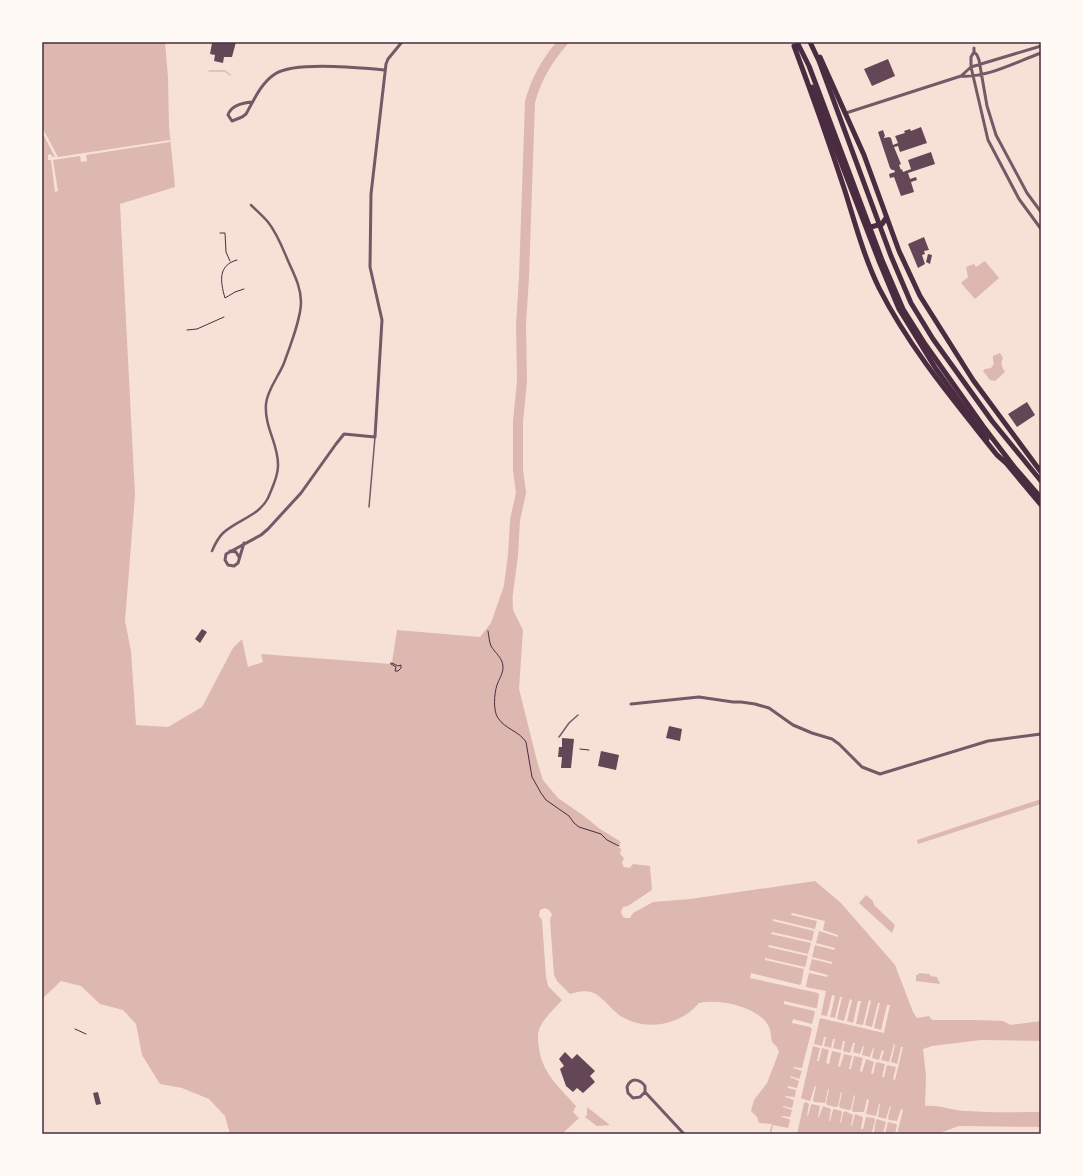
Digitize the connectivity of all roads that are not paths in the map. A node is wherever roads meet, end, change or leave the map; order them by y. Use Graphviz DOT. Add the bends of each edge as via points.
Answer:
graph roads {
  1 [pos="402,42"];
  2 [pos="811,42"];
  3 [pos="795,43"];
  4 [pos="1041,46"];
  5 [pos="1041,53"];
  6 [pos="979,64"];
  7 [pos="971,67"];
  8 [pos="385,70"];
  9 [pos="982,75"];
  10 [pos="961,76"];
  11 [pos="972,77"];
  12 [pos="252,102"];
  13 [pos="846,113"];
  14 [pos="250,205"];
  15 [pos="1041,212"];
  16 [pos="886,218"];
  17 [pos="867,228"];
  18 [pos="1041,229"];
  19 [pos="375,437"];
  20 [pos="1015,468"];
  21 [pos="1041,472"];
  22 [pos="1041,481"];
  23 [pos="1041,498"];
  24 [pos="1041,505"];
  25 [pos="369,507"];
  26 [pos="244,543"];
  27 [pos="212,551"];
  28 [pos="230,551"];
  29 [pos="239,557"];
  30 [pos="631,704"];
  31 [pos="578,715"];
  32 [pos="1041,734"];
  33 [pos="559,738"];
  34 [pos="645,1092"];
  35 [pos="684,1134"];
  1 -- 8 [label="street" via="388,58"];
  2 -- 13 [label="main road"];
  2 -- 22 [label="main road" via="911,303 933,339 992,421"];
  3 -- 17 [label="main road"];
  3 -- 20 [label="main road" via="809,66 903,309 925,344"];
  3 -- 20 [label="main road" via="861,241 879,287 933,373 998,456"];
  4 -- 6 [label="street"];
  5 -- 9 [label="street"];
  6 -- 7 [label="street"];
  6 -- 7 [label="street" via="974,50"];
  6 -- 9 [label="street"];
  7 -- 10 [label="street"];
  7 -- 11 [label="street"];
  8 -- 12 [label="street" via="344,66 287,69 275,74 266,82"];
  8 -- 19 [label="street" via="371,194 370,268 382,320"];
  9 -- 11 [label="street"];
  9 -- 15 [label="street" via="987,106 996,135 1027,193"];
  10 -- 11 [label="street"];
  10 -- 13 [label="street"];
  11 -- 18 [label="street" via="988,140 1019,199"];
  12 -- 12 [label="street" via="246,114 232,121 228,115 229,111 239,104"];
  13 -- 16 [label="main road"];
  14 -- 27 [label="street" via="268,222 282,245 297,279 301,301 295,331 266,402 267,425 276,449 278,466 274,484 267,500 251,516 224,532"];
  16 -- 17 [label="main road" via="882,224"];
  16 -- 21 [label="main road" via="920,296 973,380"];
  17 -- 24 [label="main road" via="899,309 936,369 996,451"];
  19 -- 25 [label="lane"];
  19 -- 26 [label="street" via="344,434 291,505 261,535"];
  20 -- 23 [label="main road"];
  26 -- 28 [label="street"];
  26 -- 29 [label="street"];
  28 -- 29 [label="street" via="236,552"];
  28 -- 29 [label="street" via="224,558 228,565 234,566"];
  30 -- 32 [label="street" via="699,697 755,704 769,708 793,725 832,739 862,767 880,774 988,741"];
  31 -- 33 [label="lane"];
  34 -- 34 [label="street" via="640,1097 633,1098 627,1087 635,1080 641,1081 645,1086"];
  34 -- 35 [label="street"];
}
